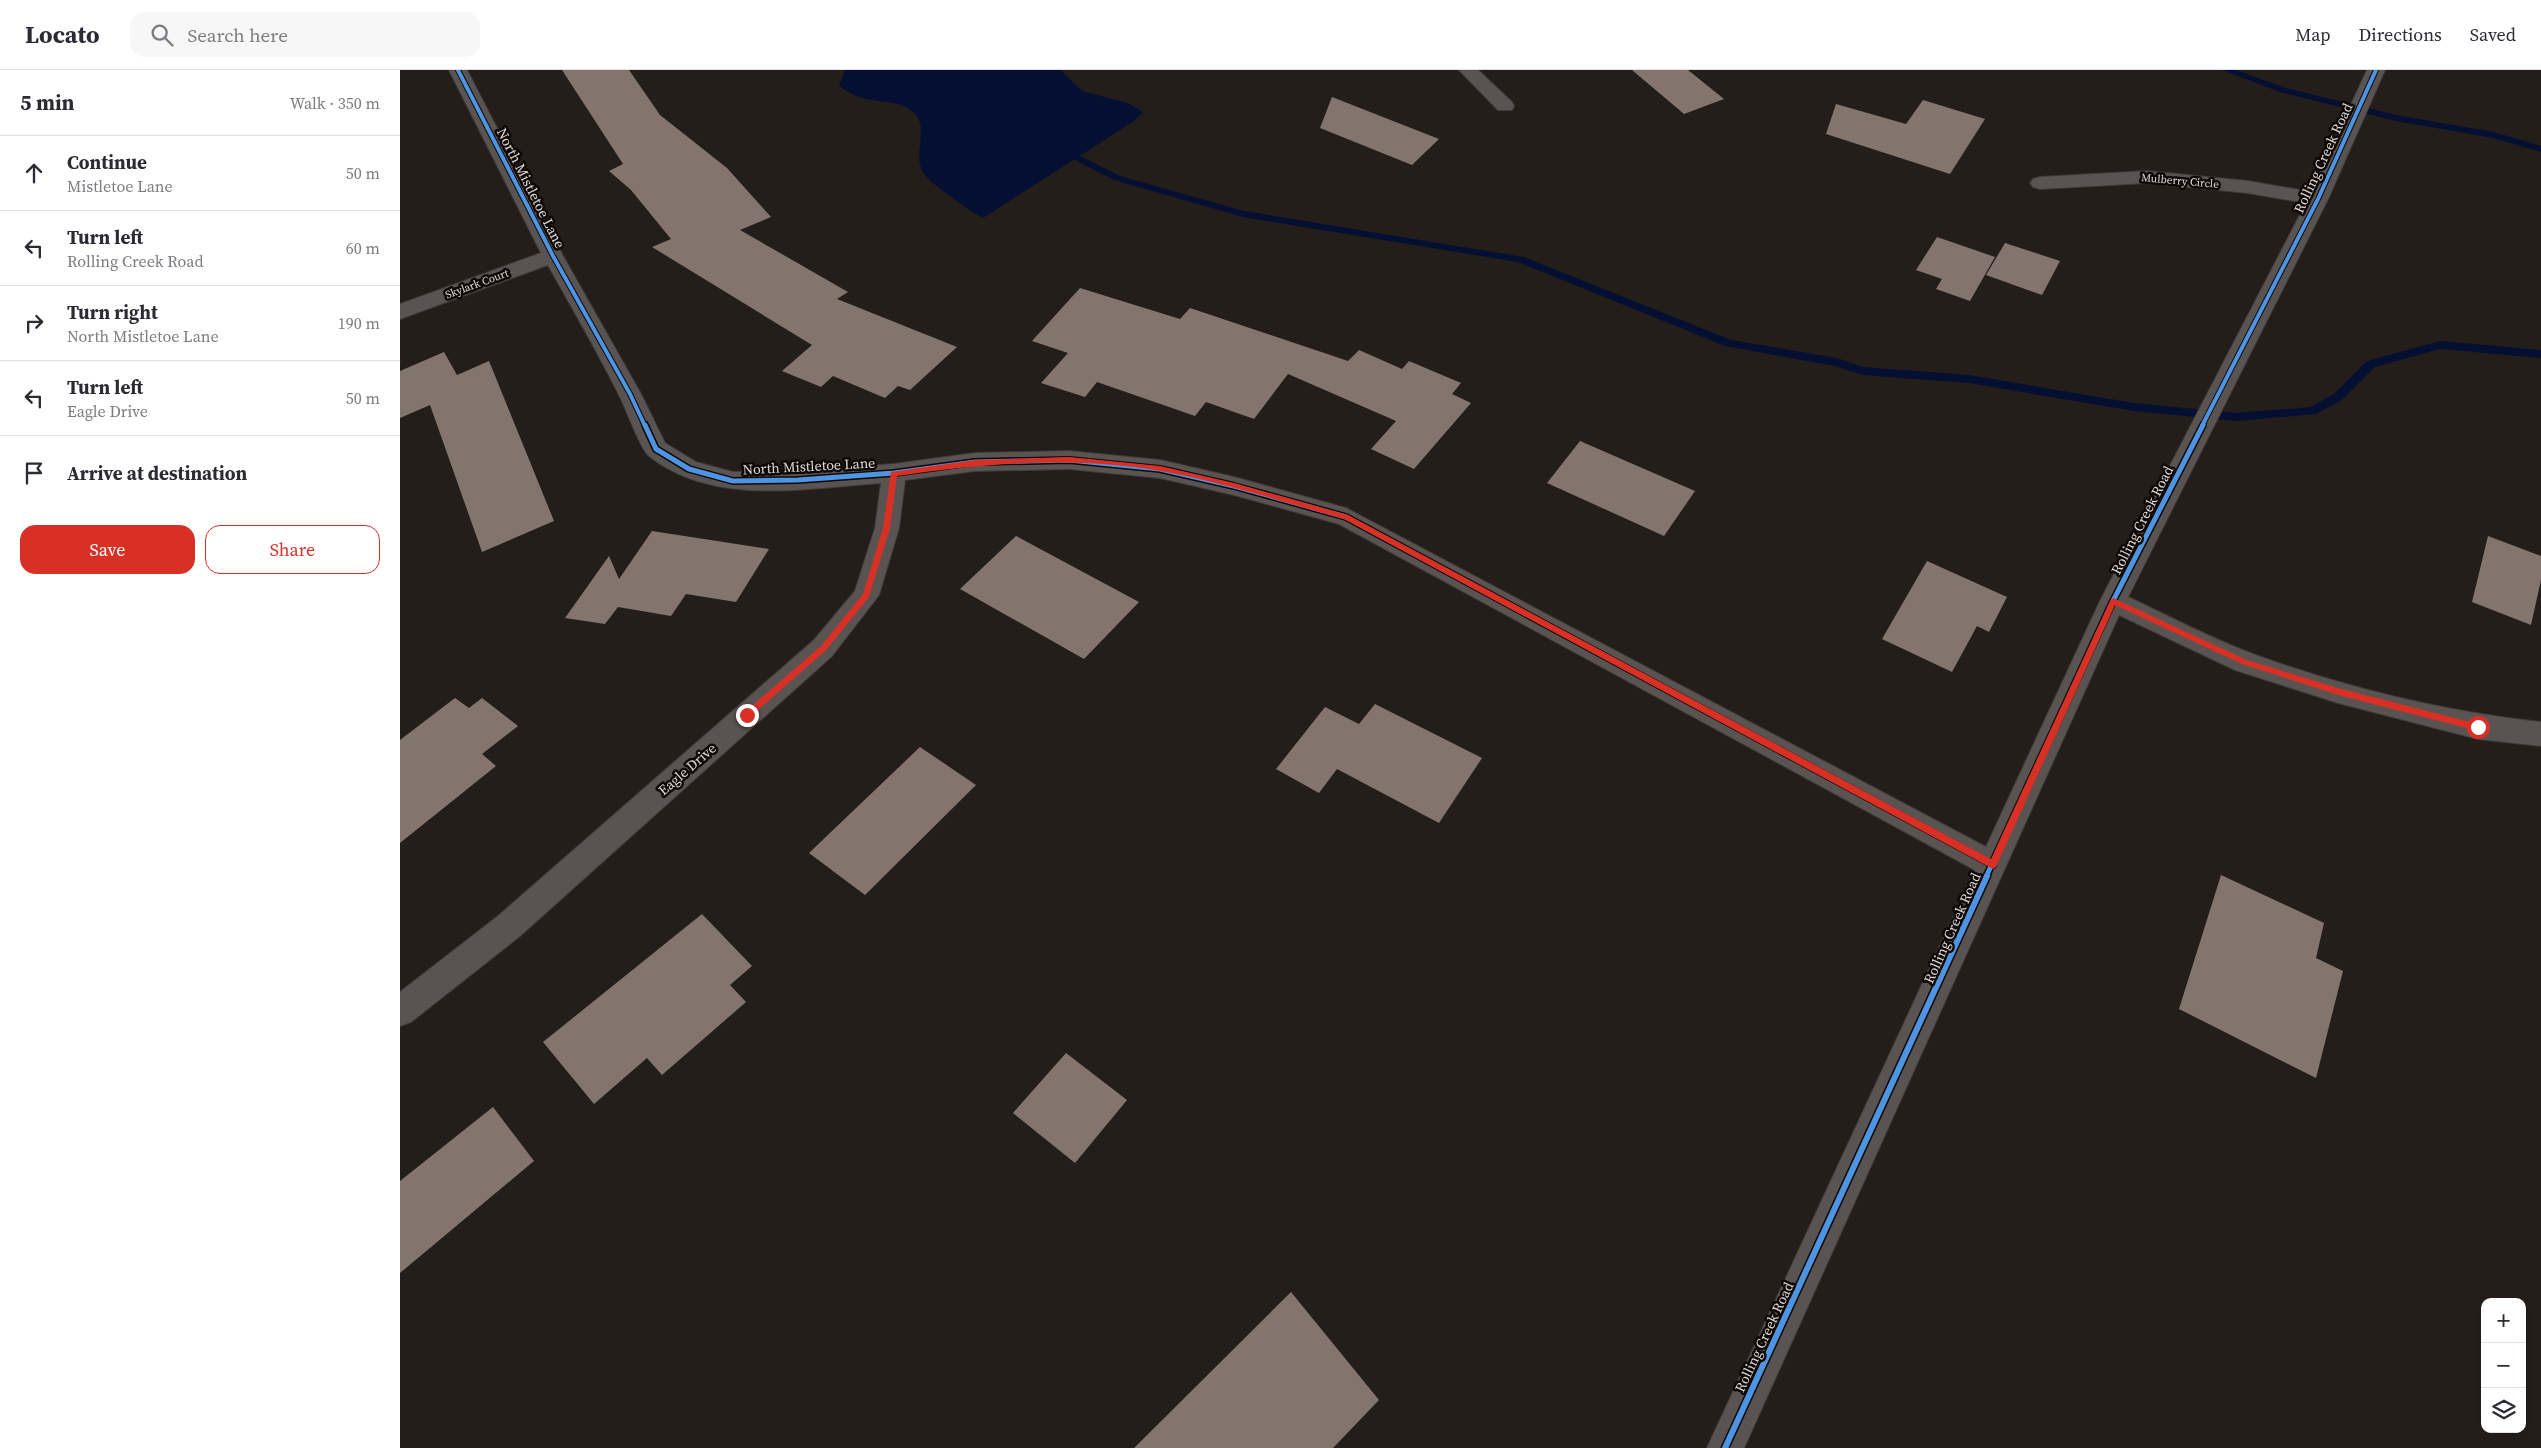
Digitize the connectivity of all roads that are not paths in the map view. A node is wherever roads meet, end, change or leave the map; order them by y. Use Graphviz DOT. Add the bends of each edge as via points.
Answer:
graph roads {
  1 [pos="458,70"];
  2 [pos="1468,70"];
  3 [pos="2376,70"];
  4 [pos="1505,106"];
  5 [pos="2040,183"];
  6 [pos="2318,199"];
  7 [pos="553,256"];
  8 [pos="400,312"];
  9 [pos="894,473"];
  10 [pos="2113,601"];
  11 [pos="2541,734"];
  12 [pos="1993,865"];
  13 [pos="400,1011"];
  14 [pos="1725,1448"];
  1 -- 7 [label="street, North Mistletoe Lane"];
  2 -- 4 [label="street"];
  3 -- 6 [label="street, Rolling Creek Road"];
  5 -- 6 [label="street, Mulberry Circle" via="2147,177 2248,187"];
  6 -- 10 [label="street, Rolling Creek Road"];
  7 -- 8 [label="street, Skylark Court"];
  7 -- 9 [label="street, North Mistletoe Lane" via="630,394 656,449 689,469 733,481"];
  9 -- 12 [label="street, North Mistletoe Lane" via="975,462 1087,461 1160,469 1346,517"];
  9 -- 13 [label="street, Eagle Drive" via="887,528 866,595 823,648 509,926"];
  10 -- 11 [label="street" via="2244,662 2338,692 2478,727"];
  10 -- 12 [label="street, Rolling Creek Road"];
  12 -- 14 [label="street, Rolling Creek Road"];
}
